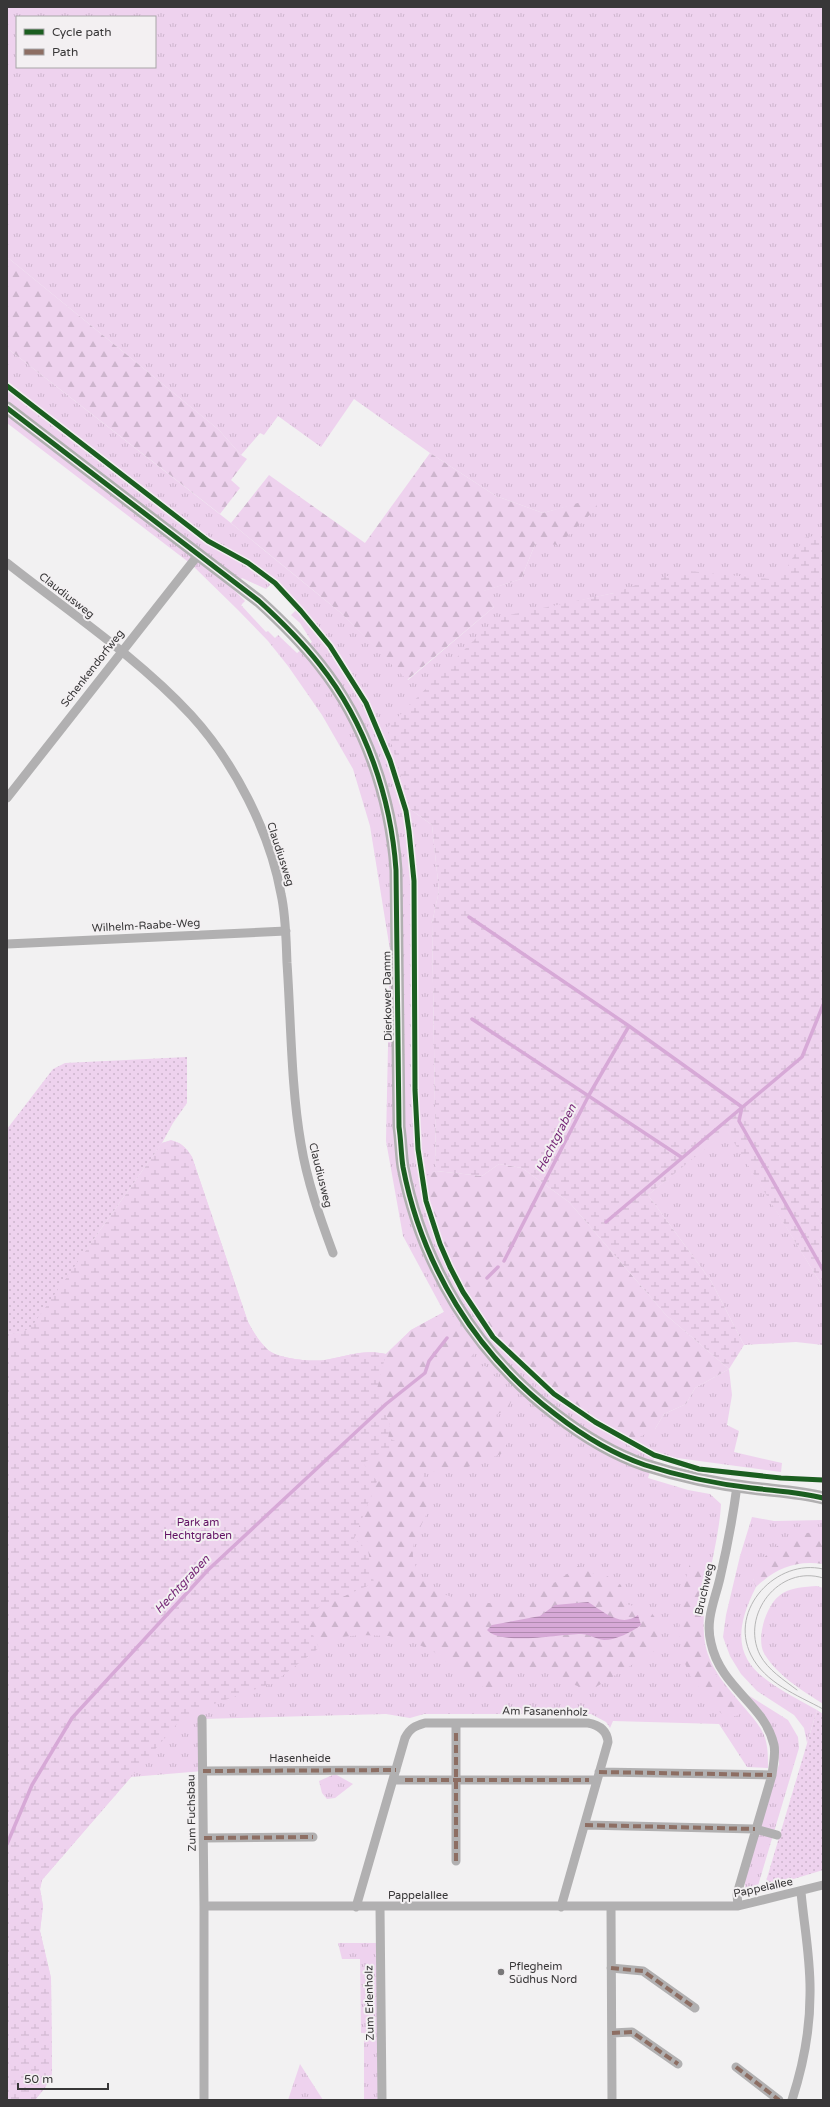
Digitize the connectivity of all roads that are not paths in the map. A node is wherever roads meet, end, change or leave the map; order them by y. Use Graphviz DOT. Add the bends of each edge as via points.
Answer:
graph roads {
  1 [pos="7,408"];
  2 [pos="198,555"];
  3 [pos="7,563"];
  4 [pos="120,652"];
  5 [pos="7,798"];
  6 [pos="286,931"];
  7 [pos="7,944"];
  8 [pos="333,1252"];
  9 [pos="737,1486"];
  10 [pos="823,1487"];
  11 [pos="806,1494"];
  12 [pos="823,1498"];
  13 [pos="202,1719"];
  14 [pos="456,1723"];
  15 [pos="396,1770"];
  16 [pos="203,1771"];
  17 [pos="772,1775"];
  18 [pos="598,1776"];
  19 [pos="393,1780"];
  20 [pos="457,1780"];
  21 [pos="584,1824"];
  22 [pos="755,1829"];
  23 [pos="777,1835"];
  24 [pos="313,1837"];
  25 [pos="204,1838"];
  26 [pos="456,1861"];
  27 [pos="823,1885"];
  28 [pos="801,1892"];
  29 [pos="204,1906"];
  30 [pos="738,1906"];
  31 [pos="356,1907"];
  32 [pos="380,1907"];
  33 [pos="561,1907"];
  34 [pos="611,1907"];
  35 [pos="612,1968"];
  36 [pos="696,2008"];
  37 [pos="612,2033"];
  38 [pos="678,2064"];
  39 [pos="736,2067"];
  40 [pos="204,2100"];
  41 [pos="382,2100"];
  42 [pos="612,2100"];
  43 [pos="779,2100"];
  44 [pos="792,2100"];
  1 -- 2 [label="street, Dierkower Damm"];
  2 -- 4 [label="street, Schenkendorfweg"];
  2 -- 9 [label="street, Dierkower Damm" via="259,601 316,660 351,714 365,740 377,772 394,840 396,863 399,1127 403,1166 421,1231 448,1291 477,1337 510,1376 566,1422 605,1446 645,1464"];
  3 -- 4 [label="street, Claudiusweg"];
  4 -- 5 [label="street, Schenkendorfweg"];
  4 -- 6 [label="street, Claudiusweg" via="161,685 192,717 224,758 257,819 270,852 282,894"];
  6 -- 7 [label="street, Wilhelm-Raabe-Weg"];
  6 -- 8 [label="street, Claudiusweg" via="296,1106 301,1144 321,1221"];
  9 -- 11 [label="street, Dierkower Damm"];
  9 -- 17 [label="street, Bruchweg" via="720,1579 710,1615 710,1642 720,1670 769,1730 774,1746"];
  10 -- 11 [label="street, Dierkower Damm"];
  11 -- 12 [label="street, Dierkower Damm"];
  13 -- 16 [label="street, Zum Fuchsbau"];
  14 -- 15 [label="street, Am Fasanenholz" via="425,1723 409,1730"];
  14 -- 18 [label="street, Am Fasanenholz" via="596,1724 608,1736"];
  14 -- 20 [label="street"];
  15 -- 16 [label="street, Hasenheide"];
  15 -- 19 [label="street, Am Fasanenholz"];
  16 -- 25 [label="street, Zum Fuchsbau"];
  17 -- 18 [label="street"];
  17 -- 22 [label="street, Bruchweg"];
  18 -- 20 [label="street"];
  18 -- 21 [label="street, Am Fasanenholz"];
  19 -- 20 [label="street"];
  19 -- 31 [label="street, Am Fasanenholz"];
  20 -- 26 [label="street"];
  21 -- 22 [label="street"];
  21 -- 33 [label="street, Am Fasanenholz"];
  22 -- 23 [label="street"];
  22 -- 30 [label="street, Bruchweg" via="737,1894"];
  24 -- 25 [label="street"];
  25 -- 29 [label="street, Zum Fuchsbau"];
  27 -- 28 [label="street, Pappelallee"];
  28 -- 30 [label="street, Pappelallee"];
  28 -- 44 [label="street" via="810,1994 808,2038"];
  29 -- 31 [label="street, Pappelallee"];
  29 -- 40 [label="street"];
  30 -- 34 [label="street, Pappelallee"];
  31 -- 32 [label="street, Pappelallee"];
  32 -- 33 [label="street, Pappelallee"];
  32 -- 41 [label="street, Zum Erlenholz"];
  33 -- 34 [label="street, Pappelallee"];
  34 -- 35 [label="street"];
  35 -- 36 [label="street" via="643,1971"];
  35 -- 37 [label="street"];
  37 -- 38 [label="street" via="632,2032"];
  37 -- 42 [label="street"];
  39 -- 43 [label="street"];
}
